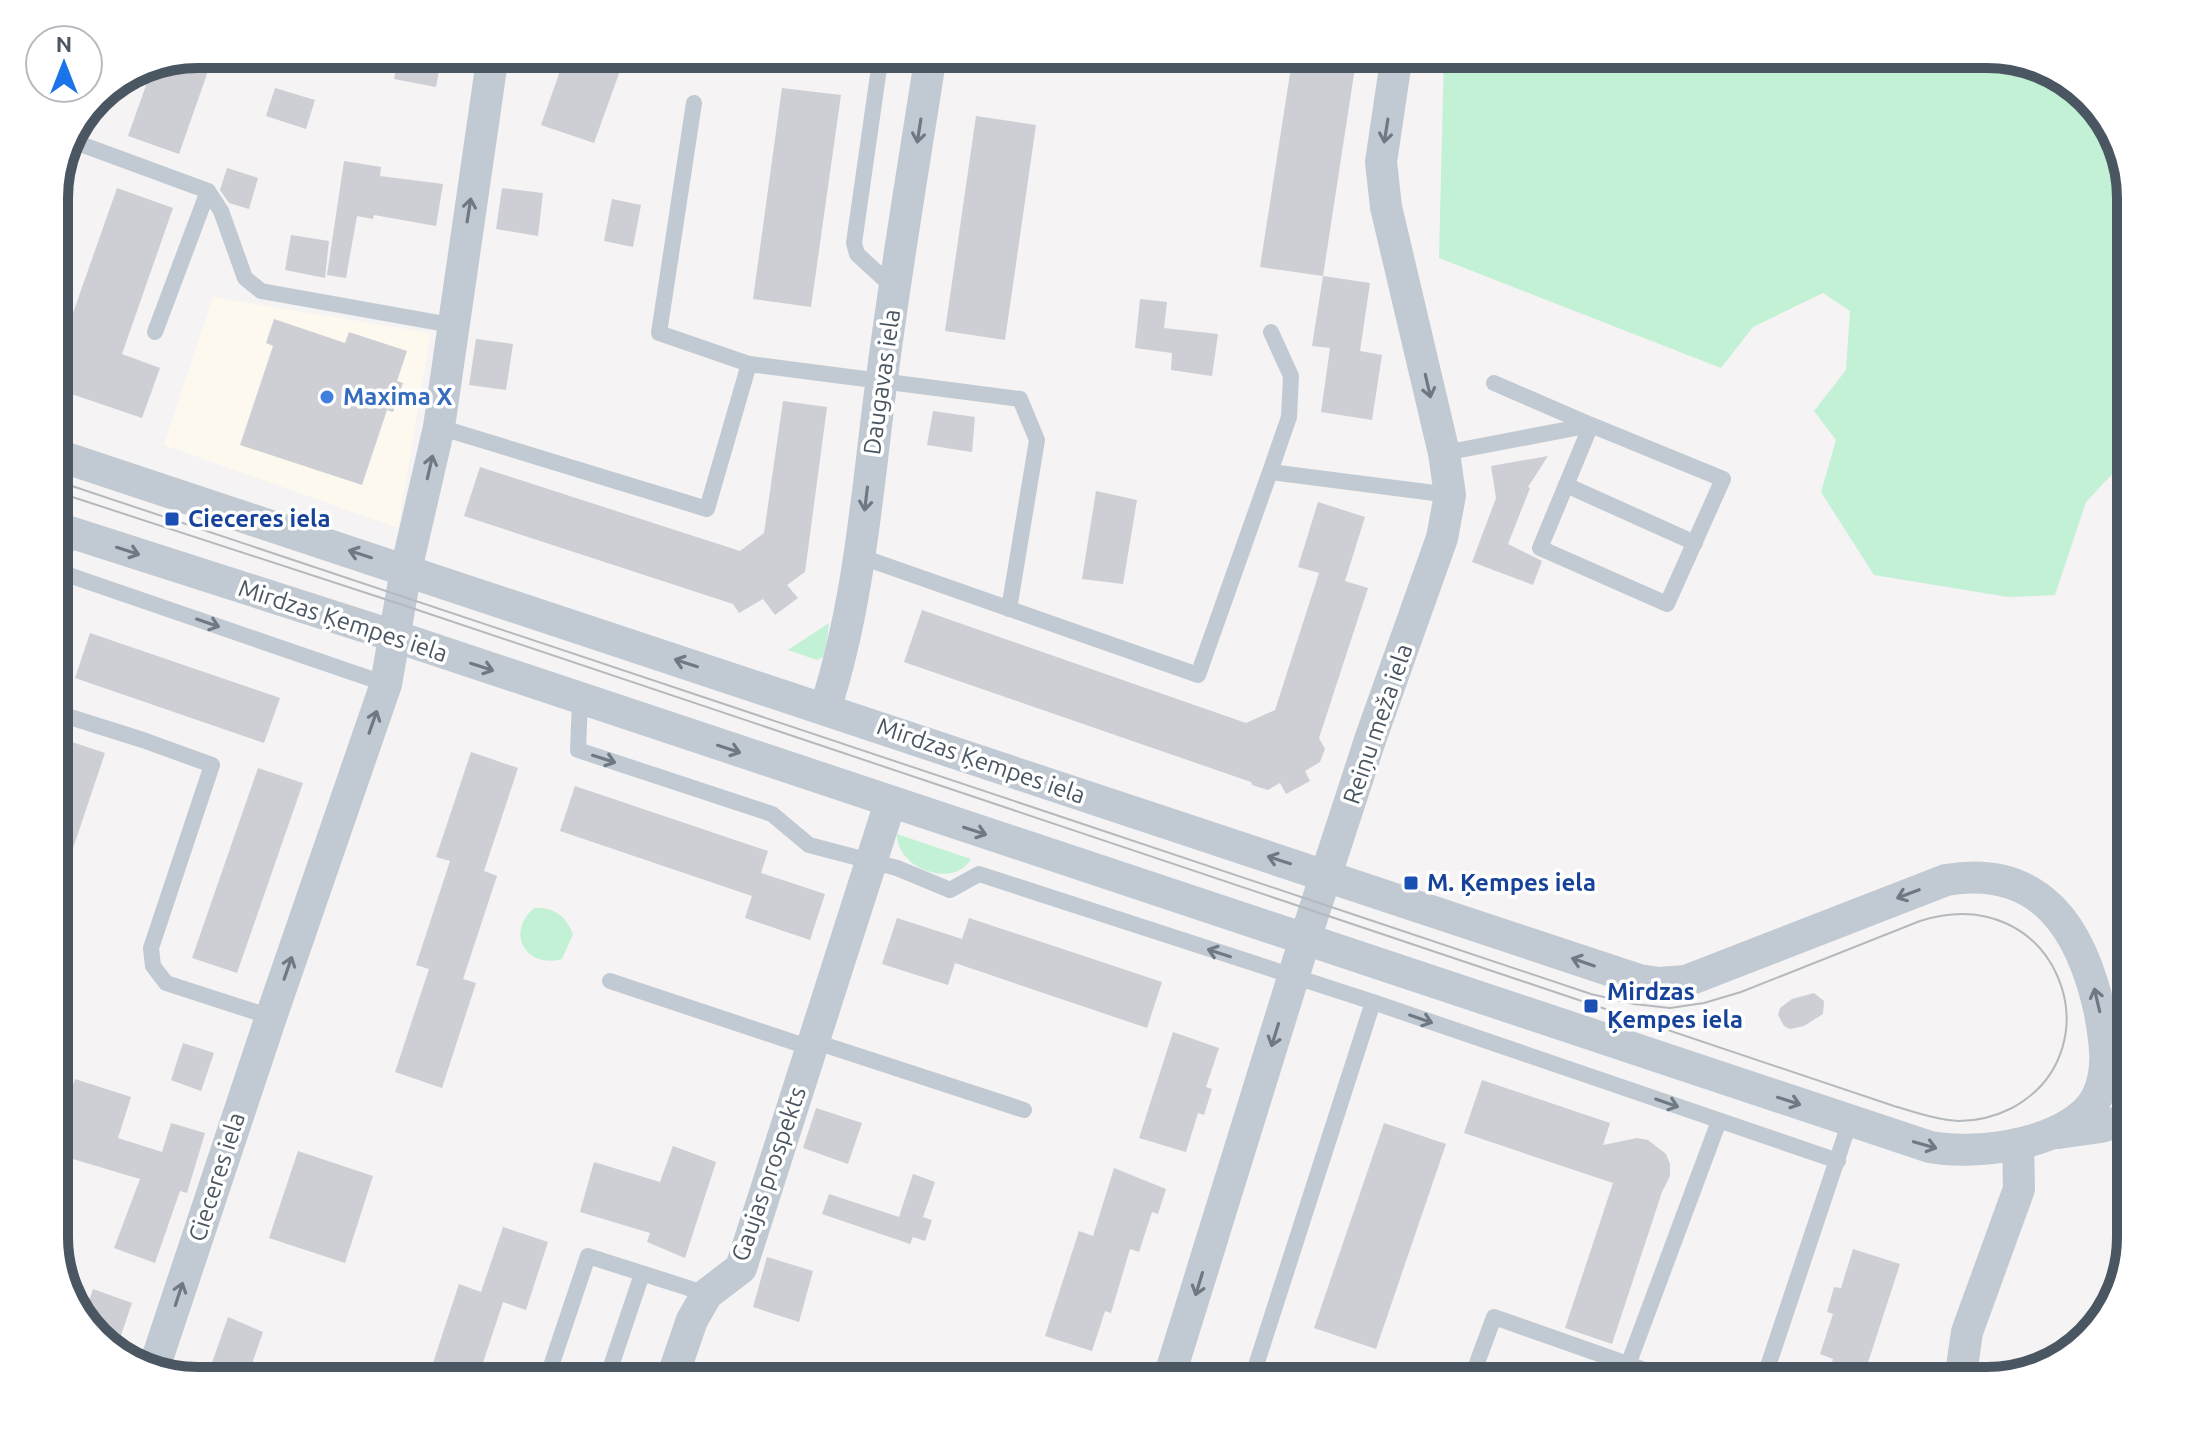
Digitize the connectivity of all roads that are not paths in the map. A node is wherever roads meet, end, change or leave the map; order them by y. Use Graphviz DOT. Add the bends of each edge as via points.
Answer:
graph roads {
  1 [pos="491,68"];
  2 [pos="879,68"];
  3 [pos="929,68"];
  4 [pos="1395,68"];
  5 [pos="694,103"];
  6 [pos="80,144"];
  7 [pos="208,191"];
  8 [pos="895,289"];
  9 [pos="451,325"];
  10 [pos="155,332"];
  11 [pos="1271,332"];
  12 [pos="749,364"];
  13 [pos="881,380"];
  14 [pos="1494,383"];
  15 [pos="1591,425"];
  16 [pos="439,427"];
  17 [pos="1444,453"];
  18 [pos="68,459"];
  19 [pos="1270,472"];
  20 [pos="1566,485"];
  21 [pos="1450,495"];
  22 [pos="68,531"];
  23 [pos="1695,543"];
  24 [pos="859,556"];
  25 [pos="406,570"];
  26 [pos="68,575"];
  27 [pos="1009,609"];
  28 [pos="394,636"];
  29 [pos="386,684"];
  30 [pos="580,700"];
  31 [pos="825,709"];
  32 [pos="68,716"];
  33 [pos="890,803"];
  34 [pos="870,861"];
  35 [pos="1327,876"];
  36 [pos="1305,939"];
  37 [pos="1293,978"];
  38 [pos="610,981"];
  39 [pos="1373,1002"];
  40 [pos="271,1017"];
  41 [pos="812,1045"];
  42 [pos="2105,1072"];
  43 [pos="2117,1082"];
  44 [pos="1024,1110"];
  45 [pos="1719,1121"];
  46 [pos="1850,1121"];
  47 [pos="2117,1122"];
  48 [pos="2033,1139"];
  49 [pos="1838,1161"];
  50 [pos="642,1274"];
  51 [pos="707,1294"];
  52 [pos="157,1360"];
  53 [pos="1477,1363"];
  54 [pos="1628,1364"];
  55 [pos="551,1367"];
  56 [pos="611,1367"];
  57 [pos="676,1367"];
  58 [pos="1172,1367"];
  59 [pos="1256,1367"];
  60 [pos="1627,1367"];
  61 [pos="1636,1367"];
  62 [pos="1768,1367"];
  63 [pos="1962,1367"];
  9 -- 1 [label="street, Cieceres iela, one-way"];
  2 -- 8 [label="lane" via="854,243 857,254"];
  3 -- 8 [label="street, Daugavas iela, one-way"];
  4 -- 17 [label="street, Reiņu meža iela, one-way" via="1381,162 1386,207"];
  5 -- 12 [label="lane" via="659,333"];
  6 -- 7 [label="lane"];
  7 -- 9 [label="lane" via="221,211 245,278 261,291"];
  7 -- 10 [label="lane"];
  8 -- 13 [label="street, Daugavas iela"];
  9 -- 16 [label="street, Cieceres iela"];
  11 -- 19 [label="lane" via="1291,376 1289,417"];
  12 -- 13 [label="lane"];
  12 -- 16 [label="lane" via="707,509"];
  13 -- 24 [label="street, Daugavas iela, one-way"];
  13 -- 27 [label="lane" via="1020,399 1037,440"];
  14 -- 15 [label="lane"];
  15 -- 17 [label="lane"];
  15 -- 20 [label="lane"];
  15 -- 23 [label="lane" via="1723,479"];
  25 -- 16 [label="street, Cieceres iela, one-way"];
  17 -- 21 [label="street, Reiņu meža iela"];
  25 -- 18 [label="street, Mirdzas Ķempes iela, one-way"];
  19 -- 21 [label="lane"];
  19 -- 27 [label="lane" via="1198,675"];
  20 -- 23 [label="lane"];
  20 -- 23 [label="lane" via="1540,548 1667,604"];
  21 -- 35 [label="street, Reiņu meža iela" via="1442,538"];
  22 -- 28 [label="street, Mirdzas Ķempes iela, one-way"];
  24 -- 27 [label="lane"];
  24 -- 31 [label="street, Daugavas iela"];
  25 -- 28 [label="street, Cieceres iela"];
  31 -- 25 [label="street, Mirdzas Ķempes iela, one-way"];
  26 -- 29 [label="lane, one-way"];
  28 -- 29 [label="street, Cieceres iela"];
  28 -- 30 [label="street, Mirdzas Ķempes iela, one-way"];
  40 -- 29 [label="street, Cieceres iela, one-way"];
  30 -- 33 [label="street, Mirdzas Ķempes iela, one-way"];
  30 -- 34 [label="lane, one-way" via="578,750 772,814 809,845"];
  35 -- 31 [label="street, Mirdzas Ķempes iela, one-way"];
  32 -- 40 [label="lane" via="212,765 151,948 153,966 166,983"];
  33 -- 34 [label="street, Gaujas prospekts"];
  33 -- 36 [label="street, Mirdzas Ķempes iela, one-way"];
  37 -- 34 [label="lane, one-way" via="979,874 950,890"];
  34 -- 41 [label="street, Gaujas prospekts"];
  35 -- 36 [label="street, Reiņu meža iela"];
  42 -- 35 [label="street, Mirdzas Ķempes iela, one-way" via="2099,1010 2078,944 2054,908 2039,896 1986,876 1946,880 1752,957 1671,983 1639,980"];
  36 -- 37 [label="street, Reiņu meža iela"];
  36 -- 46 [label="street, Mirdzas Ķempes iela, one-way"];
  37 -- 39 [label="lane"];
  37 -- 58 [label="street, Reiņu meža iela, one-way"];
  38 -- 41 [label="lane"];
  39 -- 45 [label="lane, one-way"];
  39 -- 59 [label="lane"];
  52 -- 40 [label="street, Cieceres iela, one-way"];
  41 -- 44 [label="lane"];
  41 -- 51 [label="street, Gaujas prospekts" via="741,1268"];
  42 -- 43 [label="street"];
  42 -- 48 [label="street, Mirdzas Ķempes iela" via="2097,1096 2080,1117"];
  45 -- 49 [label="lane"];
  45 -- 54 [label="lane"];
  46 -- 48 [label="street, Mirdzas Ķempes iela, one-way" via="1947,1150 1986,1151"];
  46 -- 49 [label="lane"];
  47 -- 48 [label="street, Mirdzas Ķempes iela"];
  48 -- 63 [label="street" via="1967,1332"];
  49 -- 62 [label="lane"];
  50 -- 51 [label="lane"];
  50 -- 55 [label="lane" via="588,1256"];
  50 -- 56 [label="lane"];
  51 -- 57 [label="street"];
  53 -- 54 [label="lane" via="1494,1317"];
  54 -- 60 [label="lane"];
  54 -- 61 [label="lane"];
}
